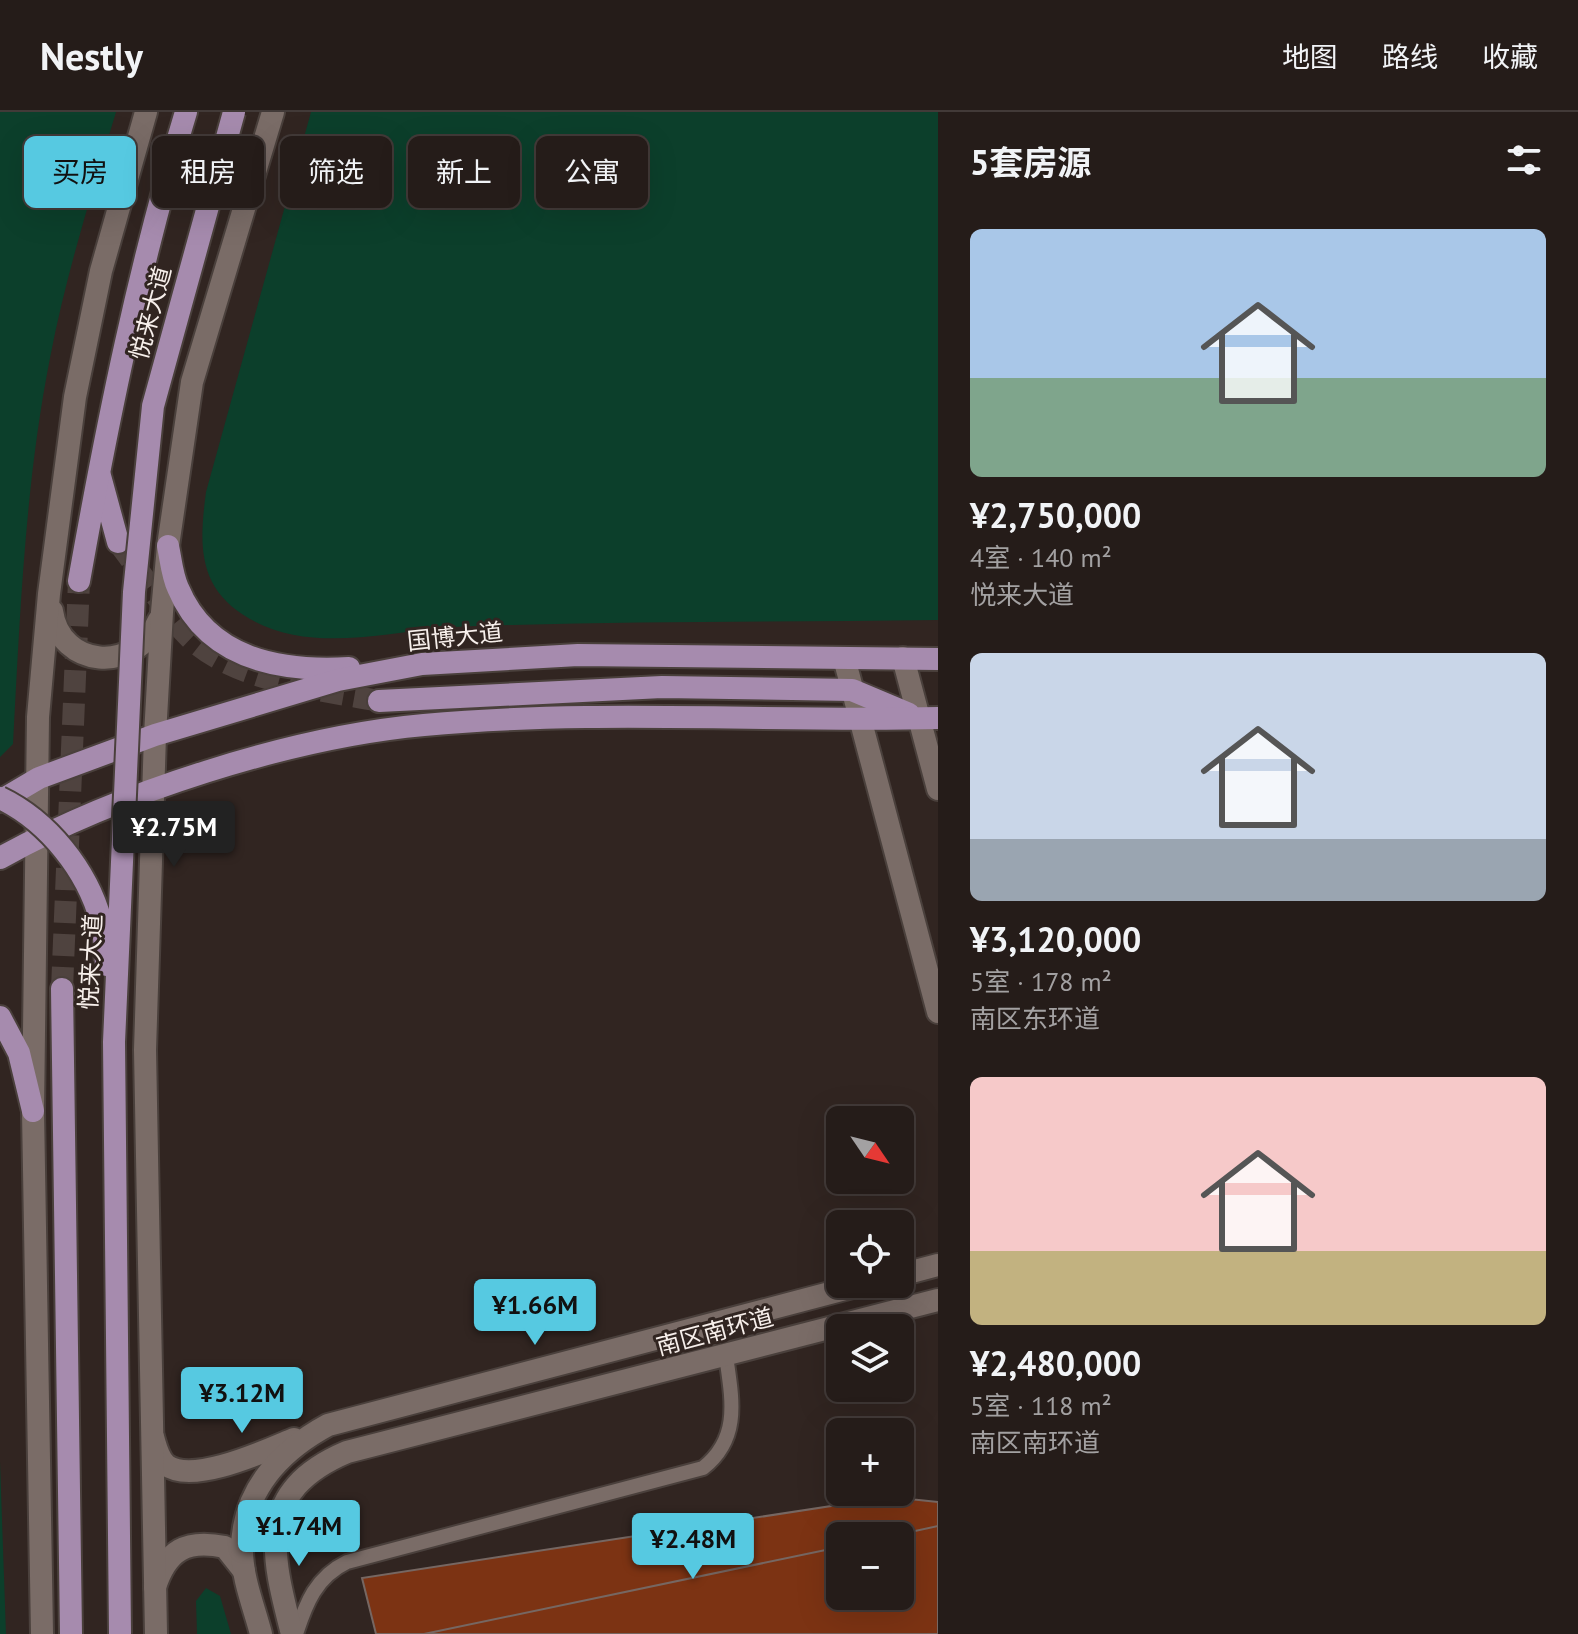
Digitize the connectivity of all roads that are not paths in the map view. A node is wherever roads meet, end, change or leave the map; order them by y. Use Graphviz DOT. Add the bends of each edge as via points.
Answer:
graph roads {
  1 [pos="146,112"];
  2 [pos="186,112"];
  3 [pos="234,112"];
  4 [pos="273,112"];
  5 [pos="99,471"];
  6 [pos="118,542"];
  7 [pos="168,546"];
  8 [pos="79,581"];
  9 [pos="49,594"];
  10 [pos="162,612"];
  11 [pos="844,658"];
  12 [pos="903,658"];
  13 [pos="938,659"];
  14 [pos="422,664"];
  15 [pos="852,690"];
  16 [pos="379,701"];
  17 [pos="859,718"];
  18 [pos="929,718"];
  19 [pos="155,735"];
  20 [pos="39,778"];
  21 [pos="938,789"];
  22 [pos="154,792"];
  23 [pos="0,799"];
  24 [pos="37,837"];
  25 [pos="0,858"];
  26 [pos="62,989"];
  27 [pos="938,1012"];
  28 [pos="0,1017"];
  29 [pos="114,1042"];
  30 [pos="33,1111"];
  31 [pos="938,1265"];
  32 [pos="914,1271"];
  33 [pos="826,1294"];
  34 [pos="938,1300"];
  35 [pos="726,1356"];
  36 [pos="328,1425"];
  37 [pos="152,1433"];
  38 [pos="244,1571"];
  39 [pos="155,1588"];
  40 [pos="42,1634"];
  41 [pos="71,1634"];
  42 [pos="120,1634"];
  43 [pos="156,1634"];
  44 [pos="261,1634"];
  45 [pos="294,1634"];
  1 -- 9 [label="street" via="86,338"];
  2 -- 5 [label="main road, 悦来大道" via="163,186"];
  3 -- 29 [label="main road, 悦来大道, bridge" via="153,406 134,592"];
  4 -- 7 [label="street" via="192,382"];
  5 -- 6 [label="main road"];
  5 -- 8 [label="main road, 悦来大道"];
  7 -- 10 [label="street"];
  7 -- 14 [label="main road" via="177,587 199,622 256,661 313,670"];
  9 -- 10 [label="street" via="58,634 96,656 127,656 141,648"];
  9 -- 20 [label="street" via="38,717"];
  10 -- 19 [label="street"];
  11 -- 12 [label="main road, 国博大道"];
  11 -- 14 [label="main road, 国博大道" via="578,655"];
  11 -- 15 [label="street"];
  12 -- 13 [label="main road, 国博大道"];
  12 -- 18 [label="street"];
  14 -- 19 [label="main road, 国博大道" via="338,680"];
  15 -- 16 [label="main road" via="579,689"];
  15 -- 17 [label="street"];
  15 -- 18 [label="main road"];
  17 -- 18 [label="main road"];
  17 -- 22 [label="main road" via="583,718 424,725 295,746"];
  17 -- 27 [label="street"];
  18 -- 21 [label="street"];
  19 -- 20 [label="main road, 国博大道"];
  19 -- 22 [label="street"];
  20 -- 23 [label="main road, 国博大道"];
  20 -- 24 [label="street"];
  22 -- 24 [label="main road"];
  22 -- 37 [label="street" via="145,1050"];
  23 -- 29 [label="main road, bridge" via="31,816 57,841 90,893 102,923"];
  24 -- 25 [label="main road"];
  24 -- 30 [label="street"];
  26 -- 41 [label="main road, 悦来大道"];
  28 -- 30 [label="main road" via="19,1053"];
  29 -- 42 [label="main road, 悦来大道, bridge"];
  30 -- 40 [label="street"];
  31 -- 32 [label="street"];
  33 -- 36 [label="street"];
  34 -- 35 [label="street, 南区南环道"];
  35 -- 45 [label="lane" via="732,1422 717,1458 703,1468 347,1562 323,1577"];
  35 -- 45 [label="street, 南区南环道" via="347,1452 312,1471 286,1498 278,1516 274,1555"];
  36 -- 37 [label="street" via="227,1465 176,1470 159,1457"];
  36 -- 38 [label="street" via="281,1456 259,1488 245,1527"];
  37 -- 39 [label="street"];
  38 -- 39 [label="street" via="225,1547 183,1548 164,1562"];
  38 -- 44 [label="street"];
  39 -- 43 [label="street"];
}
